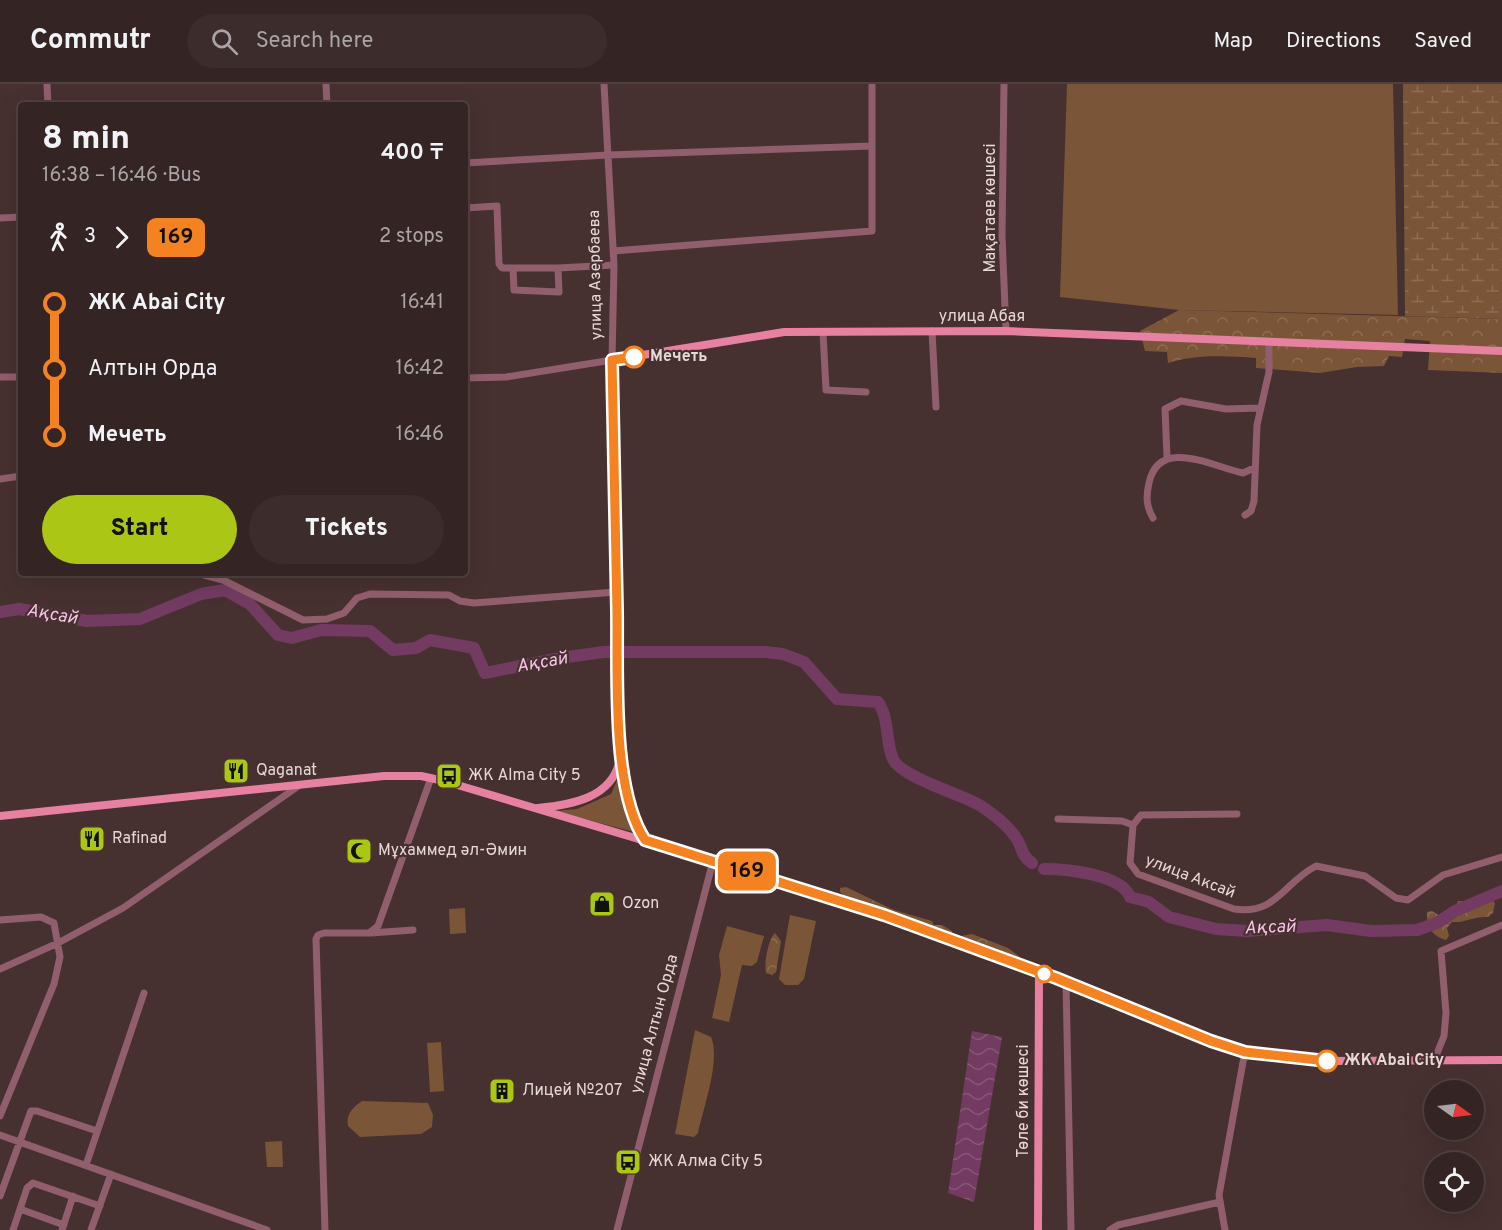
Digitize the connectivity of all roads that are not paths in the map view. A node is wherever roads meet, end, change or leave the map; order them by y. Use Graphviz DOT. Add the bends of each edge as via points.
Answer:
graph roads {
  1 [pos="47,84"];
  2 [pos="326,84"];
  3 [pos="604,84"];
  4 [pos="872,84"];
  5 [pos="1004,84"];
  6 [pos="48,102"];
  7 [pos="327,102"];
  8 [pos="872,146"];
  9 [pos="608,155"];
  10 [pos="468,163"];
  11 [pos="468,208"];
  12 [pos="18,217"];
  13 [pos="0,218"];
  14 [pos="613,250"];
  15 [pos="614,265"];
  16 [pos="513,268"];
  17 [pos="558,268"];
  18 [pos="932,331"];
  19 [pos="1006,331"];
  20 [pos="823,332"];
  21 [pos="1269,342"];
  22 [pos="1502,351"];
  23 [pos="612,360"];
  24 [pos="0,377"];
  25 [pos="18,377"];
  26 [pos="468,378"];
  27 [pos="866,392"];
  28 [pos="936,407"];
  29 [pos="1259,408"];
  30 [pos="1167,457"];
  31 [pos="1254,468"];
  32 [pos="18,476"];
  33 [pos="0,479"];
  34 [pos="1245,515"];
  35 [pos="1153,518"];
  36 [pos="208,576"];
  37 [pos="616,592"];
  38 [pos="621,753"];
  39 [pos="431,778"];
  40 [pos="300,785"];
  41 [pos="532,808"];
  42 [pos="1237,814"];
  43 [pos="0,816"];
  44 [pos="1058,819"];
  45 [pos="1132,825"];
  46 [pos="645,840"];
  47 [pos="1502,857"];
  48 [pos="713,861"];
  49 [pos="0,920"];
  50 [pos="1502,925"];
  51 [pos="413,930"];
  52 [pos="369,933"];
  53 [pos="58,944"];
  54 [pos="0,969"];
  55 [pos="1039,972"];
  56 [pos="1065,982"];
  57 [pos="144,993"];
  58 [pos="1245,1052"];
  59 [pos="1502,1060"];
  60 [pos="1434,1061"];
  61 [pos="0,1114"];
  62 [pos="97,1131"];
  63 [pos="0,1135"];
  64 [pos="19,1141"];
  65 [pos="86,1165"];
  66 [pos="111,1174"];
  67 [pos="0,1196"];
  68 [pos="74,1196"];
  69 [pos="1220,1202"];
  70 [pos="100,1206"];
  71 [pos="20,1209"];
  72 [pos="63,1227"];
  73 [pos="13,1230"];
  74 [pos="91,1230"];
  75 [pos="267,1230"];
  76 [pos="325,1230"];
  77 [pos="617,1230"];
  78 [pos="1038,1230"];
  79 [pos="1071,1230"];
  80 [pos="1110,1230"];
  81 [pos="1225,1230"];
  1 -- 6 [label="street"];
  2 -- 7 [label="street"];
  3 -- 9 [label="street, улица Азербаева"];
  4 -- 8 [label="street"];
  5 -- 19 [label="street, Мақатаев көшесі" via="1002,236"];
  8 -- 9 [label="street"];
  8 -- 14 [label="street" via="872,231"];
  9 -- 10 [label="street"];
  9 -- 14 [label="street, улица Азербаева"];
  11 -- 16 [label="street" via="497,207 499,264 502,268"];
  12 -- 13 [label="street"];
  14 -- 15 [label="street, улица Азербаева"];
  15 -- 17 [label="street"];
  15 -- 23 [label="street, улица Азербаева"];
  16 -- 17 [label="street"];
  16 -- 17 [label="street" via="514,290 559,292"];
  18 -- 19 [label="main road, улица Абая"];
  18 -- 20 [label="main road, улица Абая"];
  18 -- 28 [label="street"];
  19 -- 21 [label="main road, улица Абая"];
  20 -- 23 [label="main road, улица Абая" via="784,332"];
  20 -- 27 [label="street" via="826,390"];
  21 -- 22 [label="main road, улица Абая"];
  21 -- 29 [label="street" via="1269,372"];
  23 -- 26 [label="street, улица Абая" via="506,377"];
  23 -- 37 [label="main road, улица Азербаева"];
  24 -- 25 [label="street"];
  29 -- 30 [label="street" via="1226,409 1181,401 1165,409"];
  29 -- 31 [label="street"];
  30 -- 31 [label="street" via="1205,461 1244,473"];
  30 -- 35 [label="street" via="1151,475 1148,508"];
  31 -- 34 [label="street" via="1254,501"];
  32 -- 33 [label="street"];
  36 -- 37 [label="street" via="303,620 327,619 344,613 357,598 370,594 449,595 474,603"];
  37 -- 38 [label="main road, улица Азербаева"];
  38 -- 41 [label="main road, улица Азербаева" via="618,770 603,790 562,806"];
  38 -- 46 [label="main road, улица Азербаева" via="631,804"];
  39 -- 40 [label="main road" via="384,776"];
  39 -- 41 [label="main road"];
  39 -- 52 [label="street" via="384,913"];
  40 -- 43 [label="main road"];
  40 -- 53 [label="street" via="123,908"];
  41 -- 46 [label="main road"];
  42 -- 45 [label="street" via="1141,815"];
  44 -- 45 [label="street" via="1122,820"];
  45 -- 47 [label="street, улица Аксай" via="1130,863 1138,874 1246,911 1270,905 1316,866 1365,876 1396,898 1408,900 1443,875"];
  46 -- 48 [label="main road"];
  48 -- 55 [label="main road" via="864,908"];
  48 -- 77 [label="street, улица Алтын Орда"];
  49 -- 53 [label="street" via="41,917 54,923"];
  50 -- 60 [label="street" via="1441,951 1446,1013 1444,1036"];
  51 -- 52 [label="street"];
  52 -- 76 [label="street" via="324,933 316,939"];
  53 -- 54 [label="street"];
  53 -- 61 [label="street" via="60,957 54,984"];
  55 -- 56 [label="main road"];
  55 -- 78 [label="main road, Төле би көшесі"];
  56 -- 58 [label="main road"];
  56 -- 79 [label="street"];
  57 -- 62 [label="street"];
  58 -- 60 [label="main road" via="1328,1061"];
  58 -- 69 [label="street"];
  59 -- 60 [label="main road"];
  62 -- 64 [label="street" via="33,1110"];
  62 -- 65 [label="street"];
  63 -- 64 [label="street"];
  64 -- 65 [label="street"];
  64 -- 67 [label="street"];
  65 -- 66 [label="street"];
  66 -- 70 [label="street"];
  66 -- 75 [label="street"];
  68 -- 70 [label="street"];
  68 -- 71 [label="street" via="33,1183 27,1188"];
  68 -- 72 [label="street"];
  69 -- 80 [label="street"];
  69 -- 81 [label="street"];
  70 -- 74 [label="street"];
  71 -- 72 [label="street"];
  71 -- 73 [label="street"];
}
